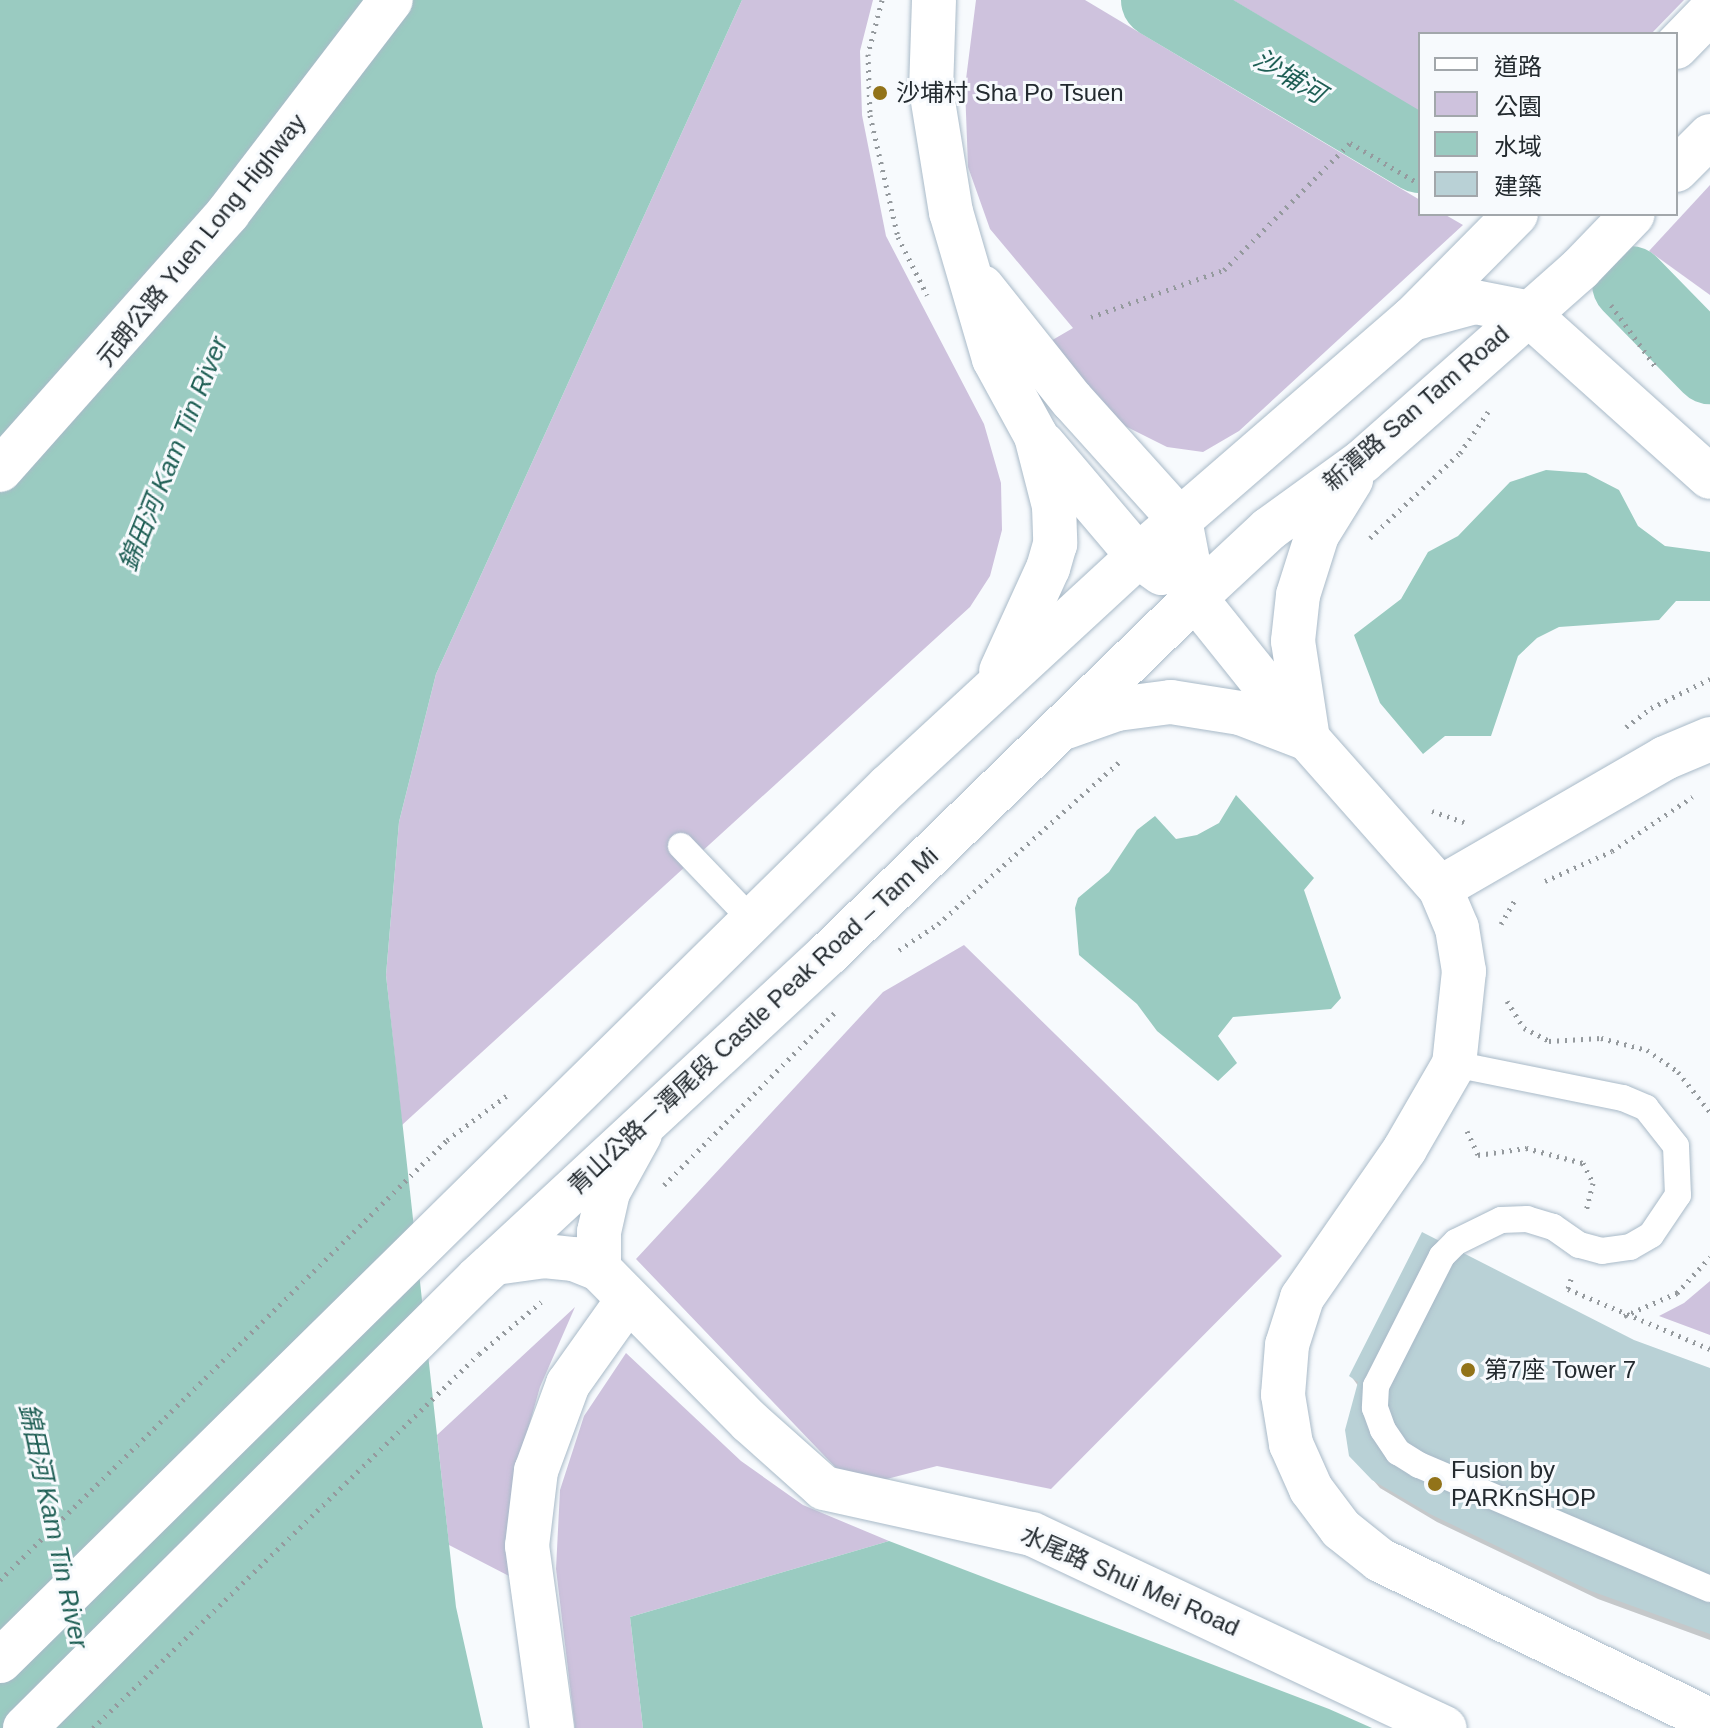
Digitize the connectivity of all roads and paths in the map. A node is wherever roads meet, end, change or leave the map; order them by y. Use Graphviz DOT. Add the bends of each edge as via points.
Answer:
graph roads {
  1 [pos="391,0"];
  2 [pos="882,0"];
  3 [pos="934,0"];
  4 [pos="1710,12"];
  5 [pos="1678,45"];
  6 [pos="1710,136"];
  7 [pos="1678,168"];
  8 [pos="1418,183"];
  9 [pos="1514,216"];
  10 [pos="1631,216"];
  11 [pos="971,273"];
  12 [pos="932,305"];
  13 [pos="1526,312"];
  14 [pos="1091,317"];
  15 [pos="1412,319"];
  16 [pos="1493,403"];
  17 [pos="1036,436"];
  18 [pos="1363,461"];
  19 [pos="0,470"];
  20 [pos="1710,477"];
  21 [pos="1180,520"];
  22 [pos="1364,543"];
  23 [pos="1138,556"];
  24 [pos="1195,598"];
  25 [pos="1710,679"];
  26 [pos="993,688"];
  27 [pos="1066,727"];
  28 [pos="1615,737"];
  29 [pos="1308,739"];
  30 [pos="1710,739"];
  31 [pos="1120,761"];
  32 [pos="1699,792"];
  33 [pos="1425,806"];
  34 [pos="1472,822"];
  35 [pos="681,846"];
  36 [pos="1534,886"];
  37 [pos="1440,888"];
  38 [pos="1526,890"];
  39 [pos="752,920"];
  40 [pos="1500,941"];
  41 [pos="895,954"];
  42 [pos="1506,989"];
  43 [pos="842,1005"];
  44 [pos="1454,1064"];
  45 [pos="519,1087"];
  46 [pos="1710,1112"];
  47 [pos="646,1125"];
  48 [pos="1458,1134"];
  49 [pos="654,1195"];
  50 [pos="1579,1245"];
  51 [pos="1710,1257"];
  52 [pos="593,1266"];
  53 [pos="486,1271"];
  54 [pos="627,1301"];
  55 [pos="1624,1316"];
  56 [pos="1710,1349"];
  57 [pos="0,1580"];
  58 [pos="1710,1589"];
  59 [pos="0,1661"];
  60 [pos="1710,1720"];
  61 [pos="25,1728"];
  62 [pos="93,1728"];
  63 [pos="552,1728"];
  64 [pos="1445,1728"];
  1 -- 19 [label="main road, 元朗公路 Yuen Long Highway" via="228,213"];
  2 -- 12 [label="path" via="868,54 870,115 898,237"];
  3 -- 11 [label="main road" via="931,89 940,155"];
  4 -- 5 [label="main road"];
  6 -- 7 [label="main road"];
  8 -- 14 [label="path" via="1350,143 1224,270"];
  9 -- 15 [label="main road"];
  10 -- 13 [label="main road, 新潭路 San Tam Road"];
  11 -- 17 [label="main road" via="994,359"];
  11 -- 21 [label="main road" via="1072,400"];
  13 -- 15 [label="main road" via="1475,302"];
  13 -- 18 [label="main road, 新潭路 San Tam Road"];
  13 -- 20 [label="main road"];
  15 -- 21 [label="main road"];
  16 -- 22 [label="path" via="1460,453"];
  17 -- 23 [label="main road"];
  17 -- 26 [label="main road" via="1054,506 1055,544"];
  18 -- 24 [label="main road, 新潭路 San Tam Road" via="1269,529"];
  18 -- 29 [label="main road" via="1317,535 1298,595 1293,641"];
  21 -- 23 [label="main road"];
  21 -- 24 [label="main road"];
  23 -- 24 [label="main road"];
  23 -- 26 [label="main road"];
  24 -- 27 [label="main road, 青山公路－潭尾段 Castle Peak Road – Tam Mi"];
  24 -- 29 [label="main road"];
  25 -- 28 [label="path" via="1651,708"];
  26 -- 39 [label="main road"];
  27 -- 29 [label="main road" via="1117,709 1171,702 1240,713"];
  27 -- 47 [label="main road, 青山公路－潭尾段 Castle Peak Road – Tam Mi"];
  29 -- 37 [label="main road"];
  30 -- 37 [label="main road" via="1665,758"];
  31 -- 41 [label="path" via="938,924"];
  32 -- 36 [label="path" via="1612,851"];
  33 -- 34 [label="path" via="1442,817"];
  35 -- 39 [label="lane"];
  37 -- 44 [label="main road" via="1457,928 1464,971"];
  38 -- 40 [label="path" via="1506,911"];
  39 -- 59 [label="main road"];
  42 -- 46 [label="path" via="1514,1017 1536,1036 1563,1043 1613,1040 1647,1050 1678,1072"];
  43 -- 49 [label="path"];
  44 -- 50 [label="lane" via="1623,1098 1646,1108 1664,1125 1681,1171 1668,1217 1630,1247 1602,1251"];
  44 -- 60 [label="main road" via="1405,1149 1302,1298 1287,1345 1283,1395 1291,1444 1341,1529 1380,1560"];
  45 -- 57 [label="path" via="447,1140"];
  47 -- 52 [label="main road" via="608,1192"];
  47 -- 53 [label="main road, 青山公路－潭尾段 Castle Peak Road – Tam Mi" via="605,1155"];
  48 -- 50 [label="path" via="1466,1128 1478,1155 1526,1148 1583,1163 1593,1183"];
  50 -- 55 [label="path" via="1568,1289"];
  50 -- 58 [label="lane" via="1553,1227 1527,1219 1501,1220 1456,1242 1442,1256 1376,1386 1375,1408 1383,1430 1398,1452 1419,1465"];
  51 -- 55 [label="path" via="1677,1293"];
  52 -- 53 [label="main road" via="544,1256"];
  52 -- 54 [label="main road, 水尾路 Shui Mei Road"];
  52 -- 62 [label="path" via="479,1354"];
  53 -- 61 [label="main road, 青山公路－潭尾段 Castle Peak Road – Tam Mi"];
  54 -- 63 [label="main road" via="568,1384 536,1471 527,1546"];
  54 -- 64 [label="main road, 水尾路 Shui Mei Road" via="824,1488 1032,1534"];
  55 -- 56 [label="path"];
}
